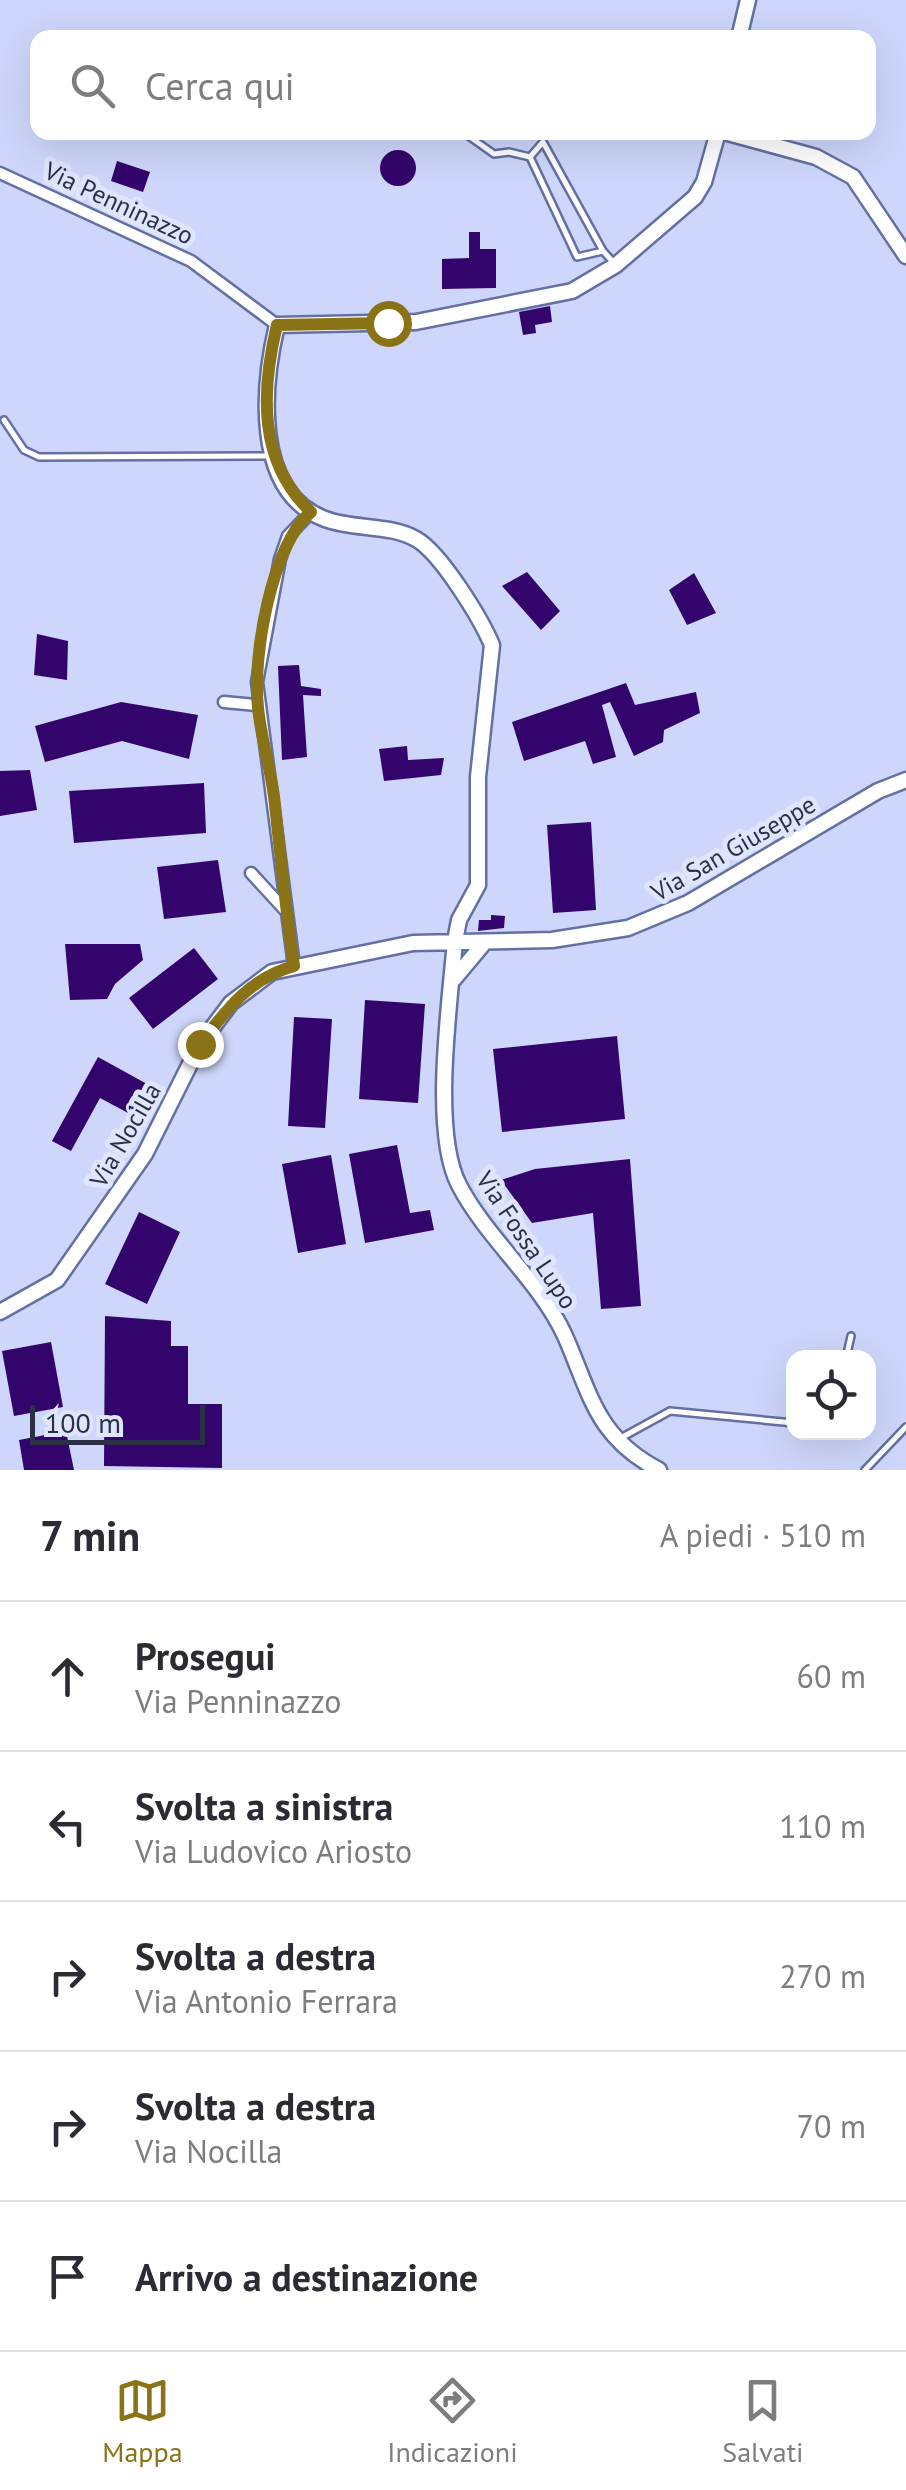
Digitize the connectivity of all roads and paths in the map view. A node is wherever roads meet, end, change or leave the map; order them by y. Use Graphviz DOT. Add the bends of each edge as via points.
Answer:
graph roads {
  1 [pos="748,0"];
  2 [pos="741,30"];
  3 [pos="474,140"];
  4 [pos="718,140"];
  5 [pos="751,140"];
  6 [pos="530,157"];
  7 [pos="0,173"];
  8 [pos="602,251"];
  9 [pos="906,256"];
  10 [pos="616,265"];
  11 [pos="277,325"];
  12 [pos="4,420"];
  13 [pos="274,456"];
  14 [pos="311,512"];
  15 [pos="224,702"];
  16 [pos="257,705"];
  17 [pos="906,780"];
  18 [pos="251,873"];
  19 [pos="286,910"];
  20 [pos="455,941"];
  21 [pos="485,942"];
  22 [pos="294,966"];
  23 [pos="451,984"];
  24 [pos="0,1312"];
  25 [pos="851,1336"];
  26 [pos="848,1350"];
  27 [pos="786,1422"];
  28 [pos="906,1427"];
  29 [pos="616,1441"];
  30 [pos="658,1470"];
  31 [pos="865,1470"];
  1 -- 2 [label="street"];
  3 -- 6 [label="lane" via="494,154"];
  4 -- 10 [label="street" via="695,196"];
  5 -- 9 [label="street" via="816,157 852,177"];
  6 -- 8 [label="lane" via="577,257"];
  6 -- 8 [label="lane" via="544,142"];
  7 -- 11 [label="street, Via Penninazzo" via="190,261"];
  8 -- 10 [label="lane"];
  10 -- 11 [label="street" via="572,291 464,316"];
  11 -- 13 [label="street" via="266,398"];
  12 -- 13 [label="lane" via="24,450 39,457"];
  13 -- 14 [label="street" via="293,495"];
  14 -- 16 [label="street" via="288,536 280,558"];
  14 -- 20 [label="street, Via Fossa Lupo" via="425,546 492,646 478,777 478,885"];
  15 -- 16 [label="street"];
  16 -- 19 [label="street"];
  17 -- 21 [label="street, Via San Giuseppe" via="660,917 608,933"];
  18 -- 19 [label="street"];
  19 -- 22 [label="street"];
  20 -- 21 [label="street, Via San Giuseppe"];
  20 -- 22 [label="street, Via Nocilla"];
  20 -- 23 [label="street, Via Fossa Lupo"];
  21 -- 23 [label="street"];
  22 -- 24 [label="street, Via Nocilla" via="272,972 232,1003 200,1044 146,1154 84,1246 57,1280"];
  23 -- 29 [label="street, Via Fossa Lupo" via="446,1137 459,1185 564,1335 578,1376"];
  25 -- 26 [label="lane"];
  27 -- 29 [label="lane" via="670,1411"];
  28 -- 31 [label="lane"];
  29 -- 30 [label="street, Via Fossa Lupo"];
}
